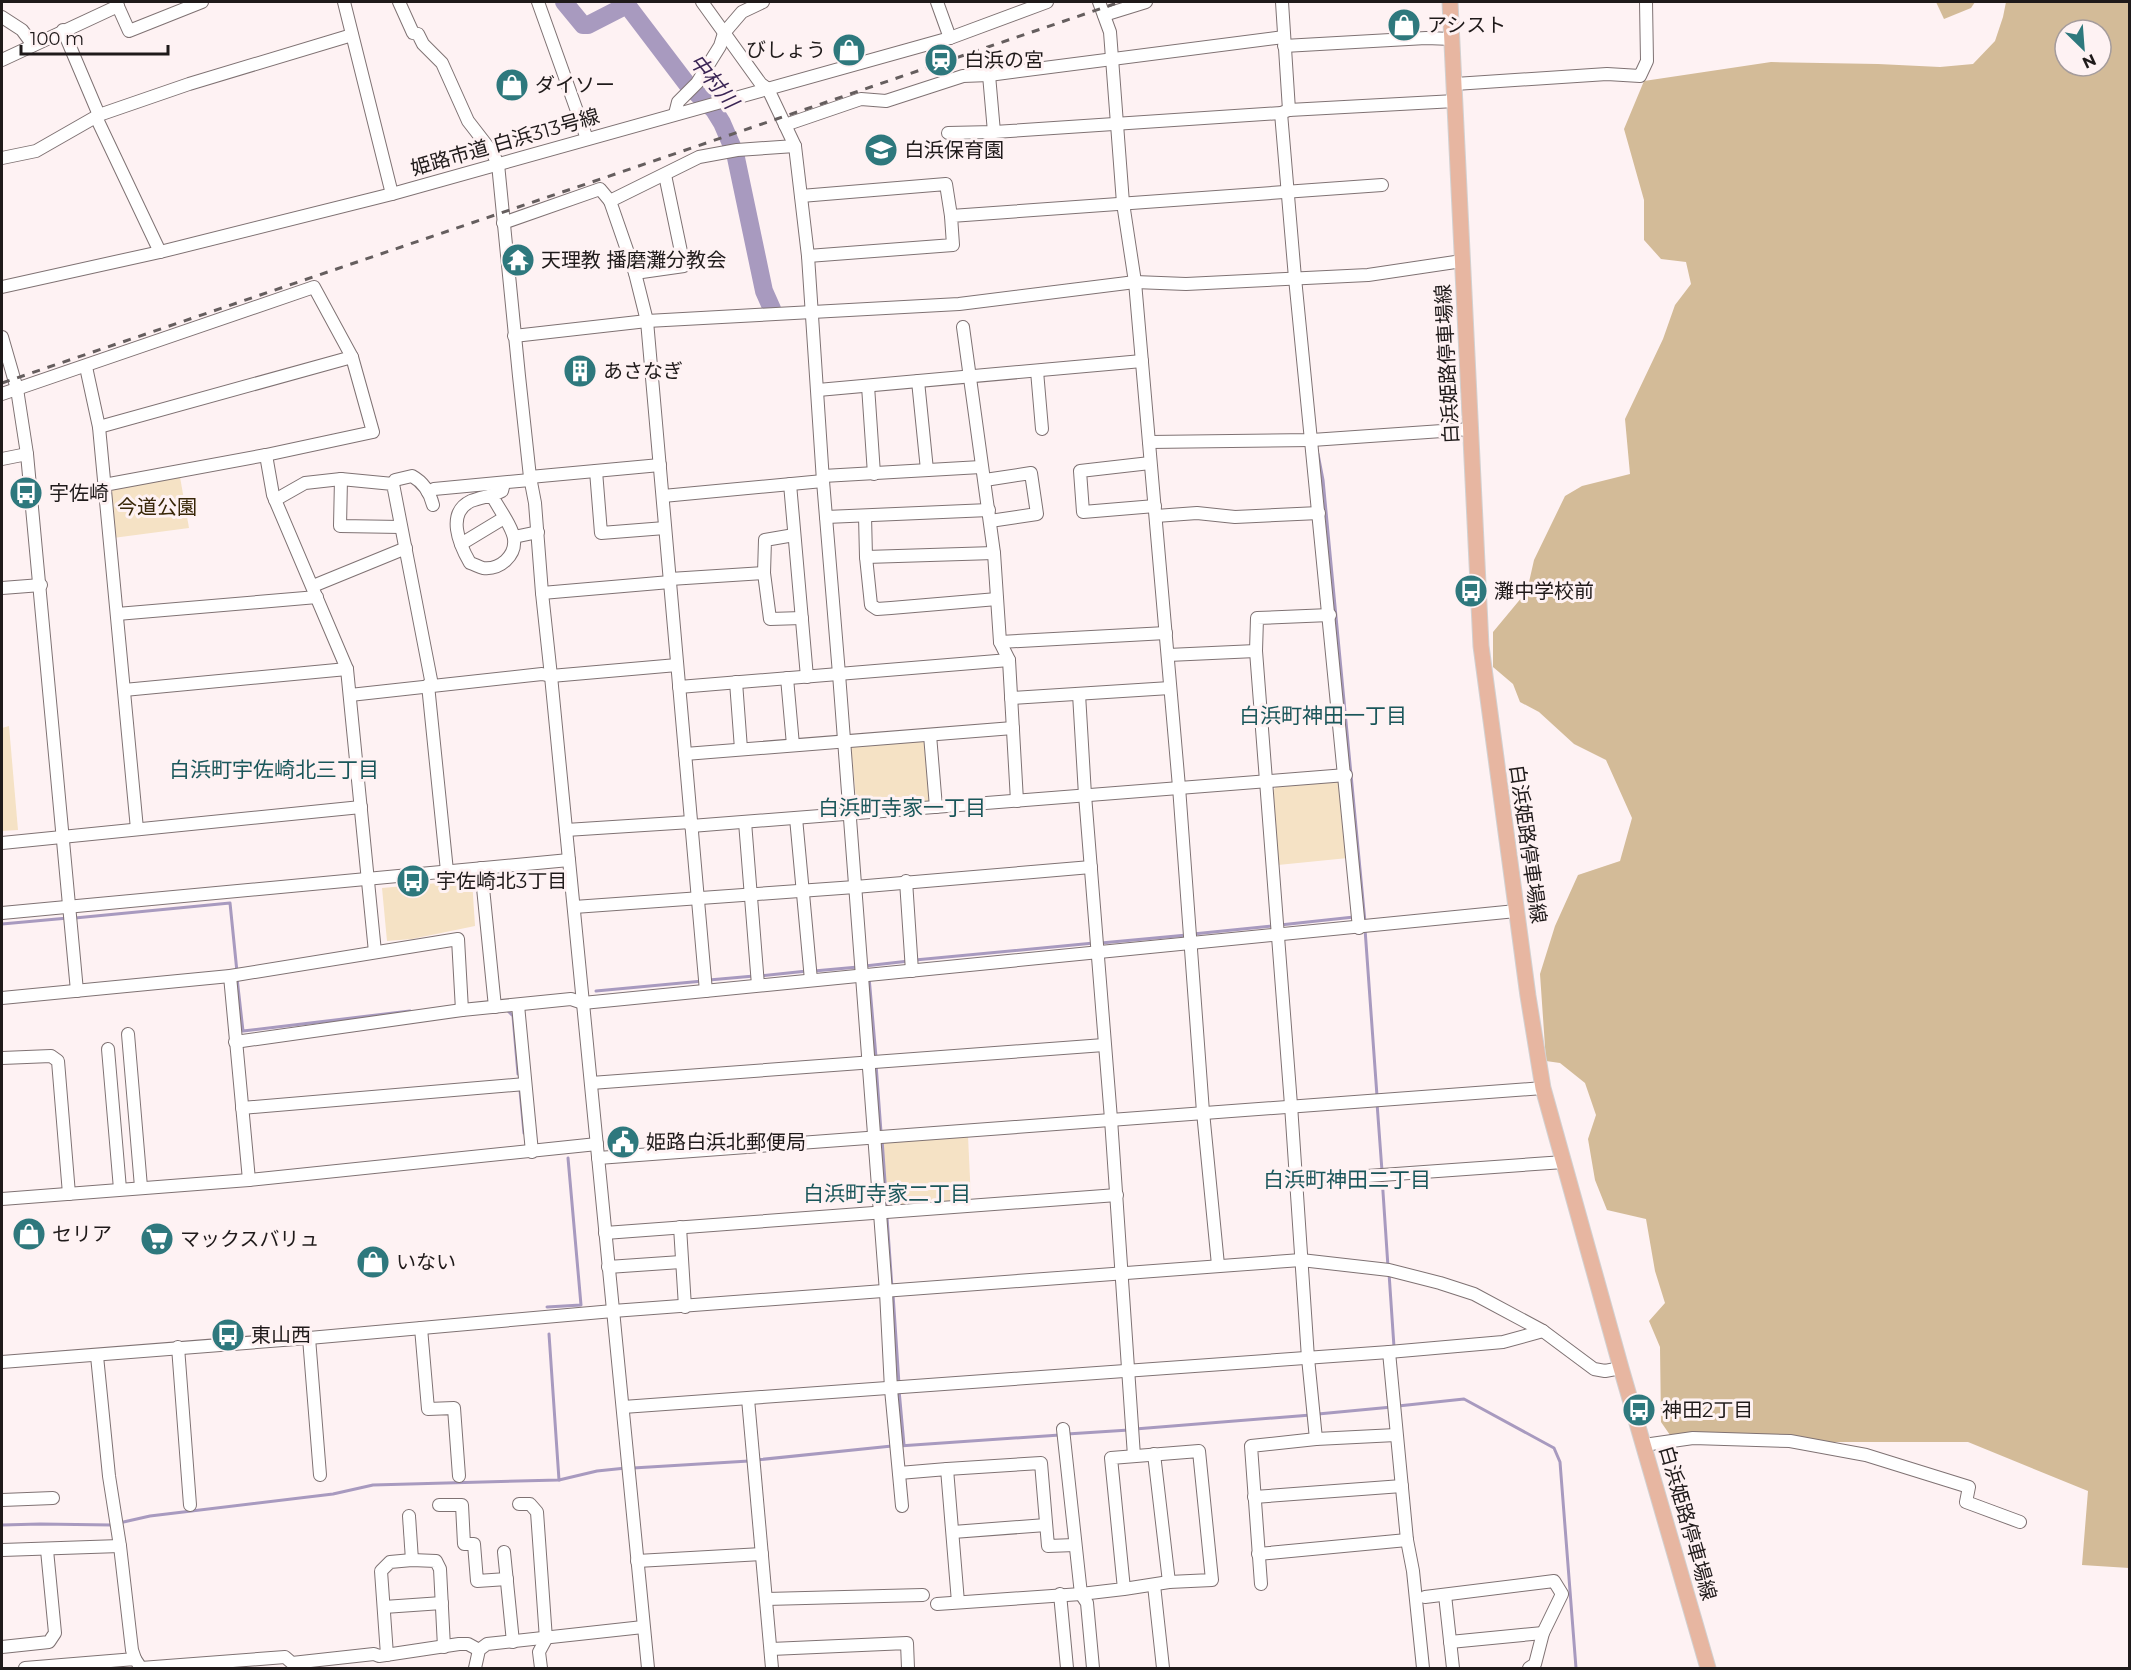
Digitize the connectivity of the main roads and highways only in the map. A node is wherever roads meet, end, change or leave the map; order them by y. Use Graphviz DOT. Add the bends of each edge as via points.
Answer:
graph roads {
  1 [pos="1450,2"];
  2 [pos="1708,1668"];
  1 -- 2 [label="main road, 白浜姫路停車場線" via="1481,646 1543,1088"];
}
